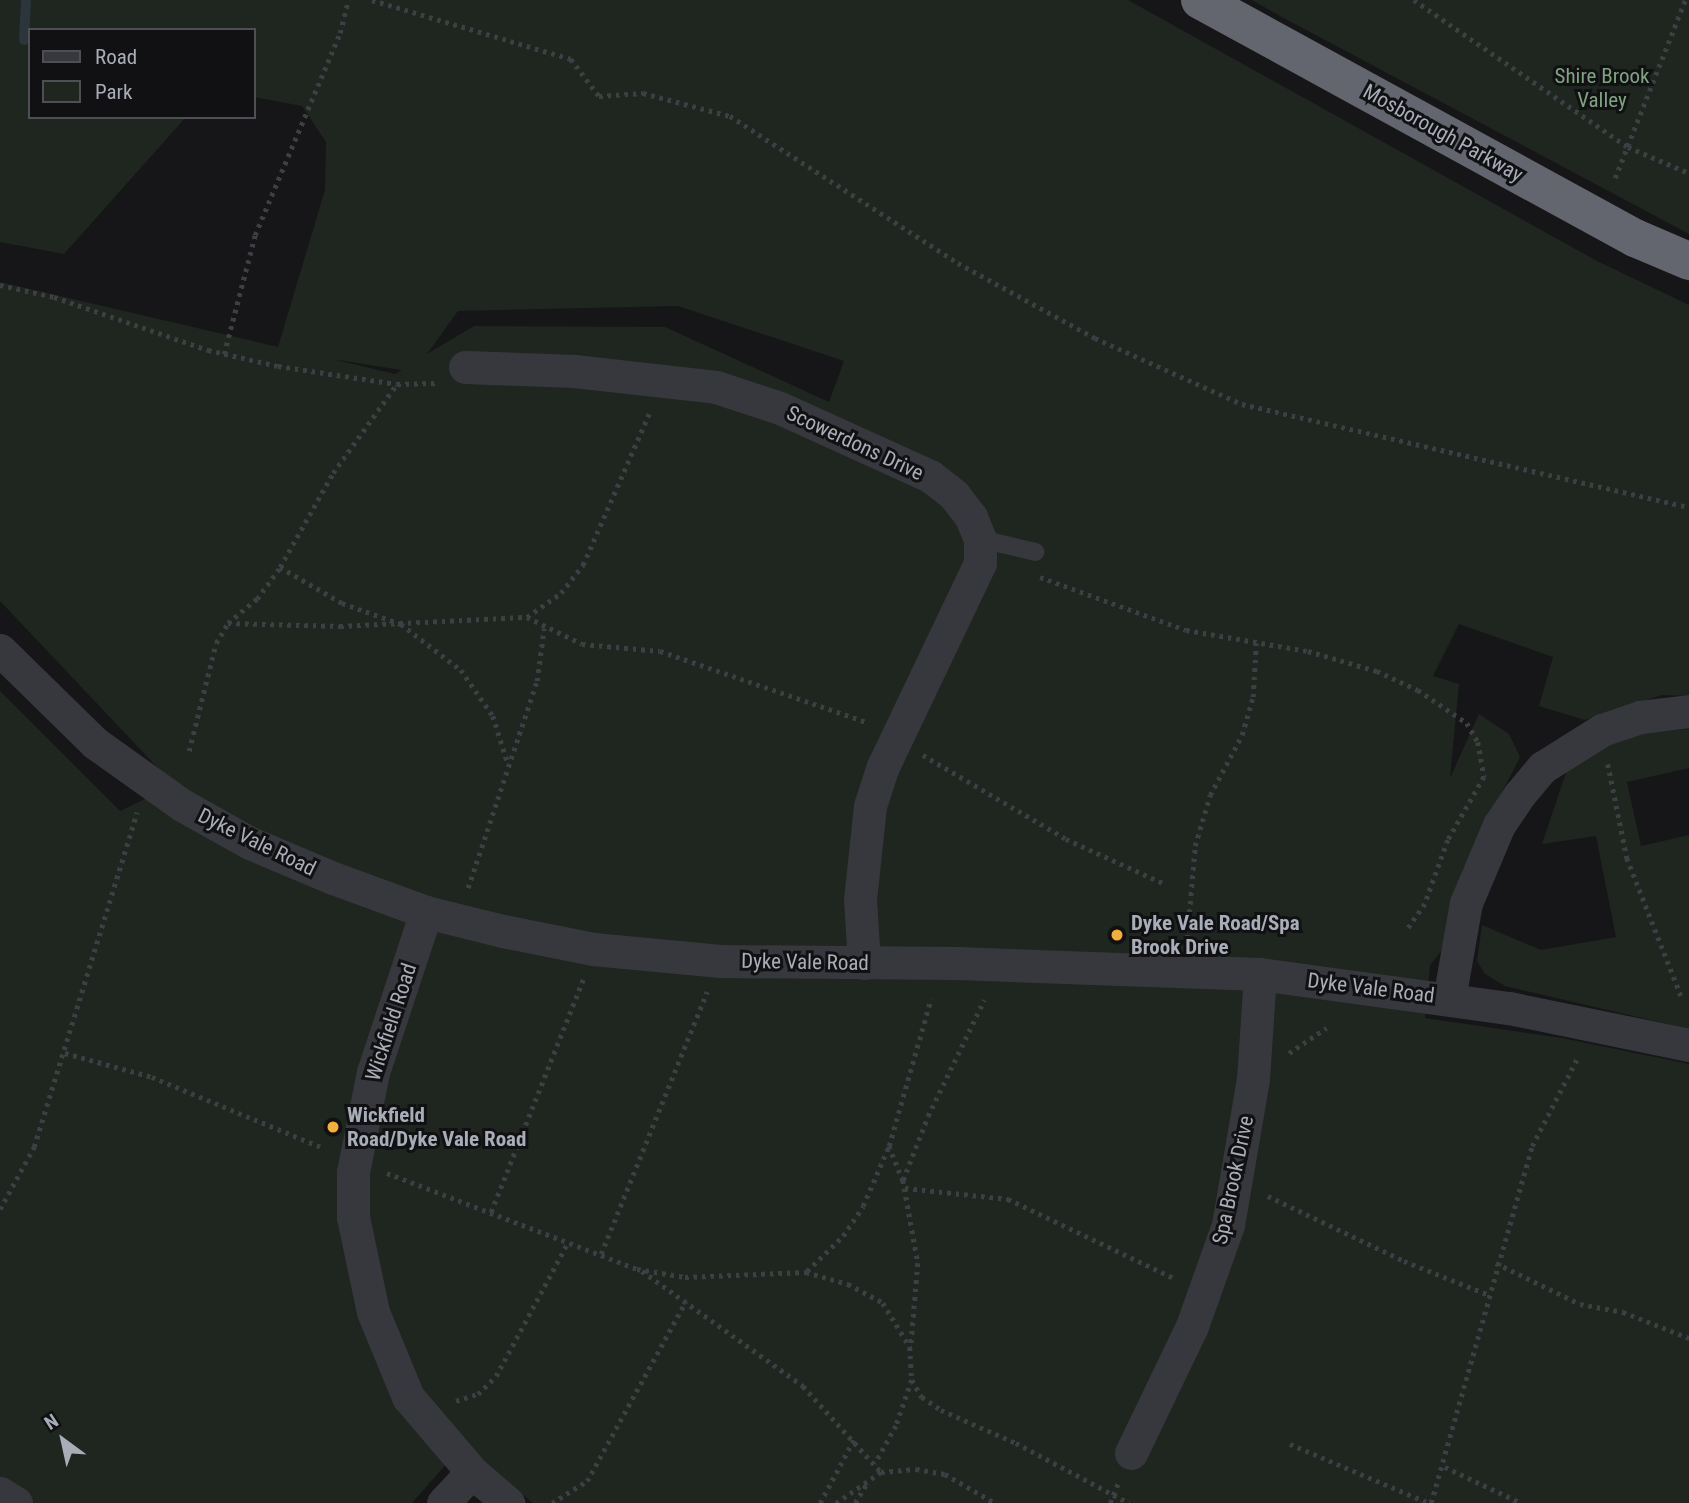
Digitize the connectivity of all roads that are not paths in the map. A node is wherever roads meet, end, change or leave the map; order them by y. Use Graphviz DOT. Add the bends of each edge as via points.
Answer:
graph roads {
  1 [pos="1200,0"];
  2 [pos="1689,261"];
  3 [pos="455,375"];
  4 [pos="980,539"];
  5 [pos="1035,552"];
  6 [pos="0,650"];
  7 [pos="1689,711"];
  8 [pos="426,912"];
  9 [pos="864,963"];
  10 [pos="1260,974"];
  11 [pos="1450,999"];
  12 [pos="1689,1045"];
  13 [pos="1131,1453"];
  14 [pos="472,1472"];
  15 [pos="0,1493"];
  16 [pos="16,1503"];
  17 [pos="443,1503"];
  18 [pos="508,1503"];
  1 -- 2 [label="highway, Mosborough Parkway" via="1635,238"];
  3 -- 4 [label="street, Scowerdons Drive" via="663,379 716,387 780,408 930,476 954,495"];
  4 -- 5 [label="lane"];
  4 -- 9 [label="street" via="980,563 965,600 883,766 870,806 860,900"];
  6 -- 8 [label="street, Dyke Vale Road" via="95,743 182,805 250,843"];
  7 -- 11 [label="street" via="1640,717 1602,730 1544,767 1499,825 1466,903"];
  8 -- 9 [label="street, Dyke Vale Road" via="593,949 720,961"];
  8 -- 14 [label="street, Wickfield Road" via="373,1072 355,1161 353,1217 360,1264 389,1358 408,1397"];
  9 -- 10 [label="street, Dyke Vale Road"];
  10 -- 11 [label="street, Dyke Vale Road"];
  10 -- 13 [label="street, Spa Brook Drive" via="1253,1079 1228,1225 1204,1293"];
  11 -- 12 [label="street, Dyke Vale Road" via="1597,1023"];
  14 -- 17 [label="street"];
  14 -- 18 [label="street, Wickfield Road"];
  15 -- 16 [label="street"];
}
